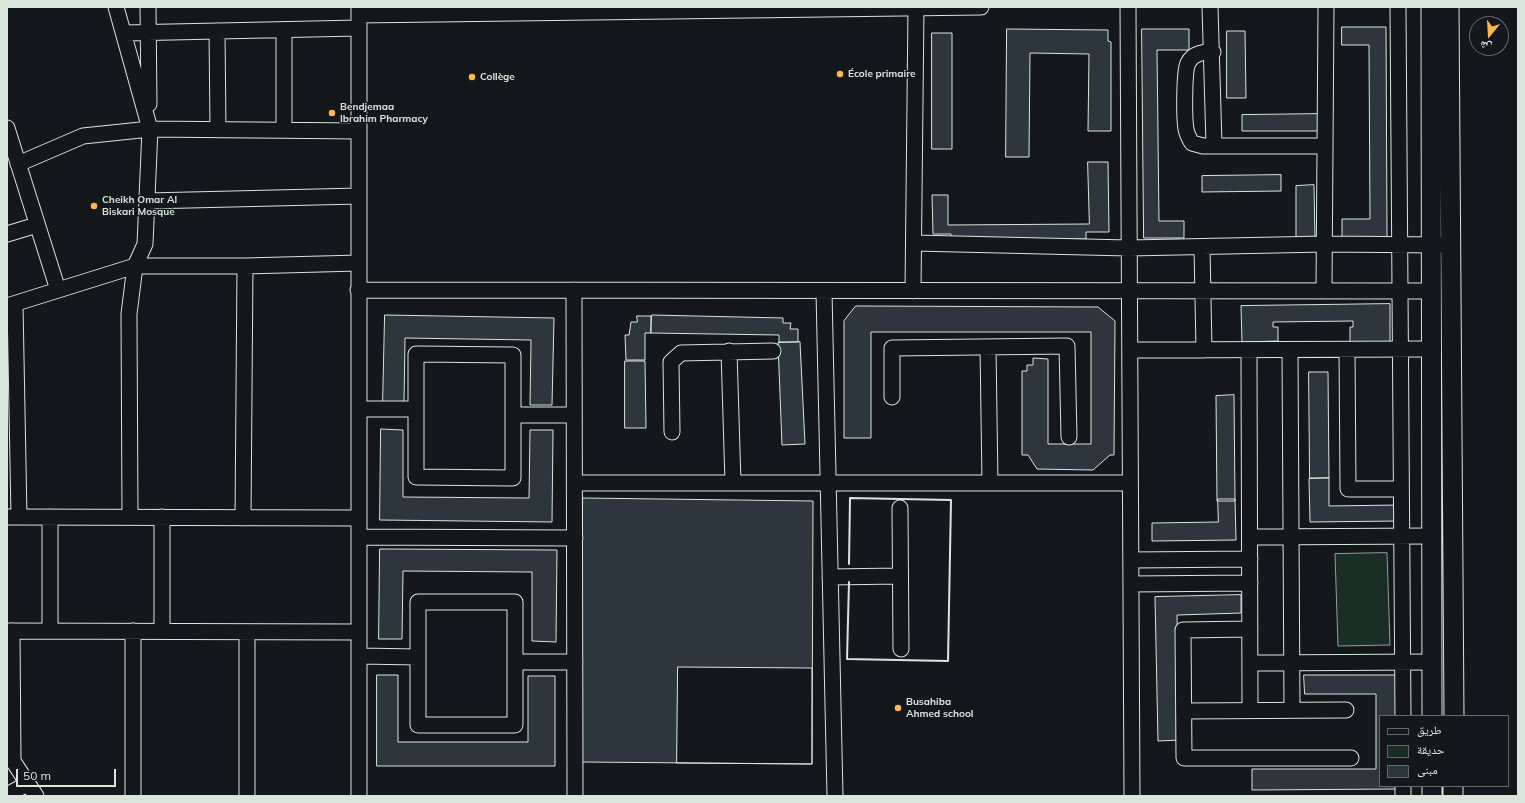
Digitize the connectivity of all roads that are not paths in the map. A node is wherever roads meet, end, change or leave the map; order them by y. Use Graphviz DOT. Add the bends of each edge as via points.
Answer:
graph roads {
  1 [pos="116,7"];
  2 [pos="148,7"];
  3 [pos="916,7"];
  4 [pos="981,7"];
  5 [pos="1128,7"];
  6 [pos="1210,7"];
  7 [pos="1326,7"];
  8 [pos="1398,7"];
  9 [pos="1431,7"];
  10 [pos="1450,7"];
  11 [pos="588,9"];
  12 [pos="359,17"];
  13 [pos="284,30"];
  14 [pos="217,31"];
  15 [pos="124,33"];
  16 [pos="148,33"];
  17 [pos="1213,52"];
  18 [pos="7,128"];
  19 [pos="150,129"];
  20 [pos="218,130"];
  21 [pos="284,130"];
  22 [pos="359,131"];
  23 [pos="1214,145"];
  24 [pos="1325,146"];
  25 [pos="18,164"];
  26 [pos="359,196"];
  27 [pos="147,200"];
  28 [pos="37,225"];
  29 [pos="7,234"];
  30 [pos="914,244"];
  31 [pos="1325,244"];
  32 [pos="1399,244"];
  33 [pos="1430,245"];
  34 [pos="1451,245"];
  35 [pos="1202,247"];
  36 [pos="1129,248"];
  37 [pos="359,263"];
  38 [pos="135,266"];
  39 [pos="245,266"];
  40 [pos="58,290"];
  41 [pos="358,290"];
  42 [pos="574,290"];
  43 [pos="824,291"];
  44 [pos="913,291"];
  45 [pos="1128,291"];
  46 [pos="1202,291"];
  47 [pos="1324,291"];
  48 [pos="1399,291"];
  49 [pos="1431,291"];
  50 [pos="11,305"];
  51 [pos="988,347"];
  52 [pos="1400,349"];
  53 [pos="1430,349"];
  54 [pos="1130,350"];
  55 [pos="1204,350"];
  56 [pos="1249,350"];
  57 [pos="1290,350"];
  58 [pos="1347,350"];
  59 [pos="729,351"];
  60 [pos="772,351"];
  61 [pos="892,397"];
  62 [pos="359,409"];
  63 [pos="416,409"];
  64 [pos="513,415"];
  65 [pos="574,415"];
  66 [pos="672,432"];
  67 [pos="1068,437"];
  68 [pos="575,483"];
  69 [pos="733,483"];
  70 [pos="828,483"];
  71 [pos="990,483"];
  72 [pos="1130,483"];
  73 [pos="1401,489"];
  74 [pos="900,508"];
  75 [pos="13,517"];
  76 [pos="50,517"];
  77 [pos="130,517"];
  78 [pos="162,517"];
  79 [pos="243,518"];
  80 [pos="358,518"];
  81 [pos="1431,536"];
  82 [pos="358,537"];
  83 [pos="1250,537"];
  84 [pos="1291,537"];
  85 [pos="1401,537"];
  86 [pos="575,538"];
  87 [pos="1250,559"];
  88 [pos="1131,560"];
  89 [pos="900,576"];
  90 [pos="830,577"];
  91 [pos="1131,584"];
  92 [pos="1250,584"];
  93 [pos="1250,629"];
  94 [pos="10,631"];
  95 [pos="50,631"];
  96 [pos="133,631"];
  97 [pos="162,631"];
  98 [pos="247,632"];
  99 [pos="358,632"];
  100 [pos="901,649"];
  101 [pos="359,656"];
  102 [pos="418,656"];
  103 [pos="515,662"];
  104 [pos="574,662"];
  105 [pos="1402,662"];
  106 [pos="1432,662"];
  107 [pos="1250,663"];
  108 [pos="1291,663"];
  109 [pos="1250,710"];
  110 [pos="1292,710"];
  111 [pos="1346,710"];
  112 [pos="1184,711"];
  113 [pos="1403,715"];
  114 [pos="1432,715"];
  115 [pos="1454,715"];
  116 [pos="10,757"];
  117 [pos="1351,758"];
  118 [pos="32,790"];
  119 [pos="7,795"];
  120 [pos="133,796"];
  121 [pos="247,796"];
  122 [pos="359,796"];
  123 [pos="574,796"];
  124 [pos="835,796"];
  125 [pos="1132,796"];
  1 -- 15 [label="street"];
  2 -- 16 [label="street"];
  3 -- 4 [label="street"];
  3 -- 11 [label="street"];
  3 -- 30 [label="street"];
  5 -- 36 [label="street"];
  6 -- 17 [label="street"];
  7 -- 24 [label="street"];
  8 -- 32 [label="street"];
  9 -- 33 [label="main road"];
  10 -- 34 [label="main road"];
  11 -- 12 [label="street"];
  12 -- 13 [label="street"];
  12 -- 22 [label="street"];
  13 -- 14 [label="street"];
  13 -- 21 [label="street"];
  14 -- 16 [label="street"];
  14 -- 20 [label="street"];
  15 -- 16 [label="street"];
  15 -- 19 [label="street"];
  16 -- 19 [label="street"];
  17 -- 23 [label="street"];
  17 -- 23 [label="street" via="1201,52 1193,56 1188,63 1186,127 1192,143"];
  18 -- 25 [label="street"];
  19 -- 20 [label="street"];
  19 -- 25 [label="street" via="83,136"];
  19 -- 27 [label="street"];
  20 -- 21 [label="street"];
  21 -- 22 [label="street"];
  22 -- 26 [label="street"];
  23 -- 24 [label="street"];
  24 -- 31 [label="street"];
  25 -- 28 [label="street"];
  26 -- 27 [label="street"];
  26 -- 37 [label="street"];
  27 -- 38 [label="street" via="145,244"];
  28 -- 29 [label="street"];
  28 -- 40 [label="street"];
  30 -- 36 [label="street"];
  30 -- 44 [label="street"];
  31 -- 32 [label="street"];
  31 -- 35 [label="street"];
  31 -- 47 [label="street"];
  32 -- 33 [label="street"];
  32 -- 48 [label="street"];
  33 -- 34 [label="street"];
  33 -- 49 [label="main road"];
  34 -- 115 [label="main road"];
  35 -- 36 [label="street"];
  35 -- 46 [label="street"];
  36 -- 45 [label="street"];
  37 -- 39 [label="street"];
  37 -- 41 [label="street"];
  38 -- 39 [label="street"];
  38 -- 40 [label="street"];
  38 -- 77 [label="street" via="129,314"];
  39 -- 79 [label="street"];
  40 -- 50 [label="street"];
  41 -- 42 [label="street"];
  41 -- 62 [label="street"];
  42 -- 43 [label="street"];
  42 -- 65 [label="street"];
  43 -- 44 [label="street"];
  43 -- 70 [label="street"];
  44 -- 45 [label="street"];
  45 -- 46 [label="street"];
  45 -- 54 [label="street"];
  46 -- 47 [label="street"];
  46 -- 55 [label="street"];
  47 -- 48 [label="street"];
  48 -- 49 [label="street"];
  48 -- 52 [label="street"];
  49 -- 53 [label="main road"];
  50 -- 75 [label="street"];
  51 -- 61 [label="street" via="892,348"];
  51 -- 67 [label="street" via="1067,346"];
  51 -- 71 [label="street"];
  52 -- 53 [label="street"];
  52 -- 58 [label="street"];
  52 -- 73 [label="street"];
  53 -- 81 [label="main road"];
  54 -- 55 [label="street"];
  54 -- 72 [label="street"];
  55 -- 56 [label="street"];
  56 -- 57 [label="street"];
  56 -- 83 [label="street"];
  57 -- 58 [label="street"];
  57 -- 84 [label="street"];
  58 -- 73 [label="street" via="1348,489"];
  59 -- 60 [label="street"];
  59 -- 66 [label="street" via="681,353 671,362"];
  59 -- 69 [label="street"];
  62 -- 63 [label="street"];
  62 -- 80 [label="street"];
  63 -- 64 [label="street" via="416,354 513,355"];
  63 -- 64 [label="street" via="416,477 513,478"];
  64 -- 65 [label="street"];
  65 -- 68 [label="street"];
  68 -- 69 [label="street"];
  68 -- 86 [label="street"];
  69 -- 70 [label="street"];
  70 -- 71 [label="street"];
  70 -- 90 [label="street"];
  71 -- 72 [label="street"];
  72 -- 88 [label="street"];
  73 -- 85 [label="street"];
  74 -- 89 [label="street"];
  75 -- 76 [label="street"];
  76 -- 77 [label="street"];
  76 -- 95 [label="street"];
  77 -- 78 [label="street"];
  78 -- 79 [label="street"];
  78 -- 97 [label="street"];
  79 -- 80 [label="street"];
  80 -- 82 [label="street"];
  81 -- 85 [label="street"];
  81 -- 106 [label="main road"];
  82 -- 86 [label="street"];
  82 -- 99 [label="street"];
  83 -- 84 [label="street"];
  83 -- 87 [label="street"];
  84 -- 85 [label="street"];
  84 -- 108 [label="street"];
  85 -- 105 [label="street"];
  86 -- 104 [label="street"];
  87 -- 88 [label="street"];
  87 -- 92 [label="street"];
  88 -- 91 [label="street"];
  89 -- 90 [label="street"];
  89 -- 100 [label="street"];
  90 -- 124 [label="street"];
  91 -- 92 [label="street"];
  91 -- 125 [label="street"];
  92 -- 93 [label="street"];
  93 -- 107 [label="street"];
  93 -- 112 [label="street" via="1183,630"];
  94 -- 95 [label="street"];
  94 -- 116 [label="street"];
  95 -- 96 [label="street"];
  96 -- 97 [label="street"];
  96 -- 120 [label="street"];
  97 -- 98 [label="street"];
  98 -- 99 [label="street"];
  98 -- 121 [label="street"];
  99 -- 101 [label="street"];
  101 -- 102 [label="street"];
  101 -- 122 [label="street"];
  102 -- 103 [label="street" via="418,602 515,602"];
  102 -- 103 [label="street" via="418,725 515,725"];
  103 -- 104 [label="street"];
  104 -- 123 [label="street"];
  105 -- 106 [label="street"];
  105 -- 108 [label="street"];
  105 -- 113 [label="street"];
  106 -- 114 [label="main road"];
  107 -- 108 [label="street"];
  107 -- 109 [label="street"];
  108 -- 110 [label="street"];
  109 -- 110 [label="street"];
  109 -- 112 [label="street"];
  110 -- 111 [label="street"];
  112 -- 117 [label="street" via="1184,758"];
  116 -- 118 [label="street"];
  118 -- 119 [label="street"];
}
